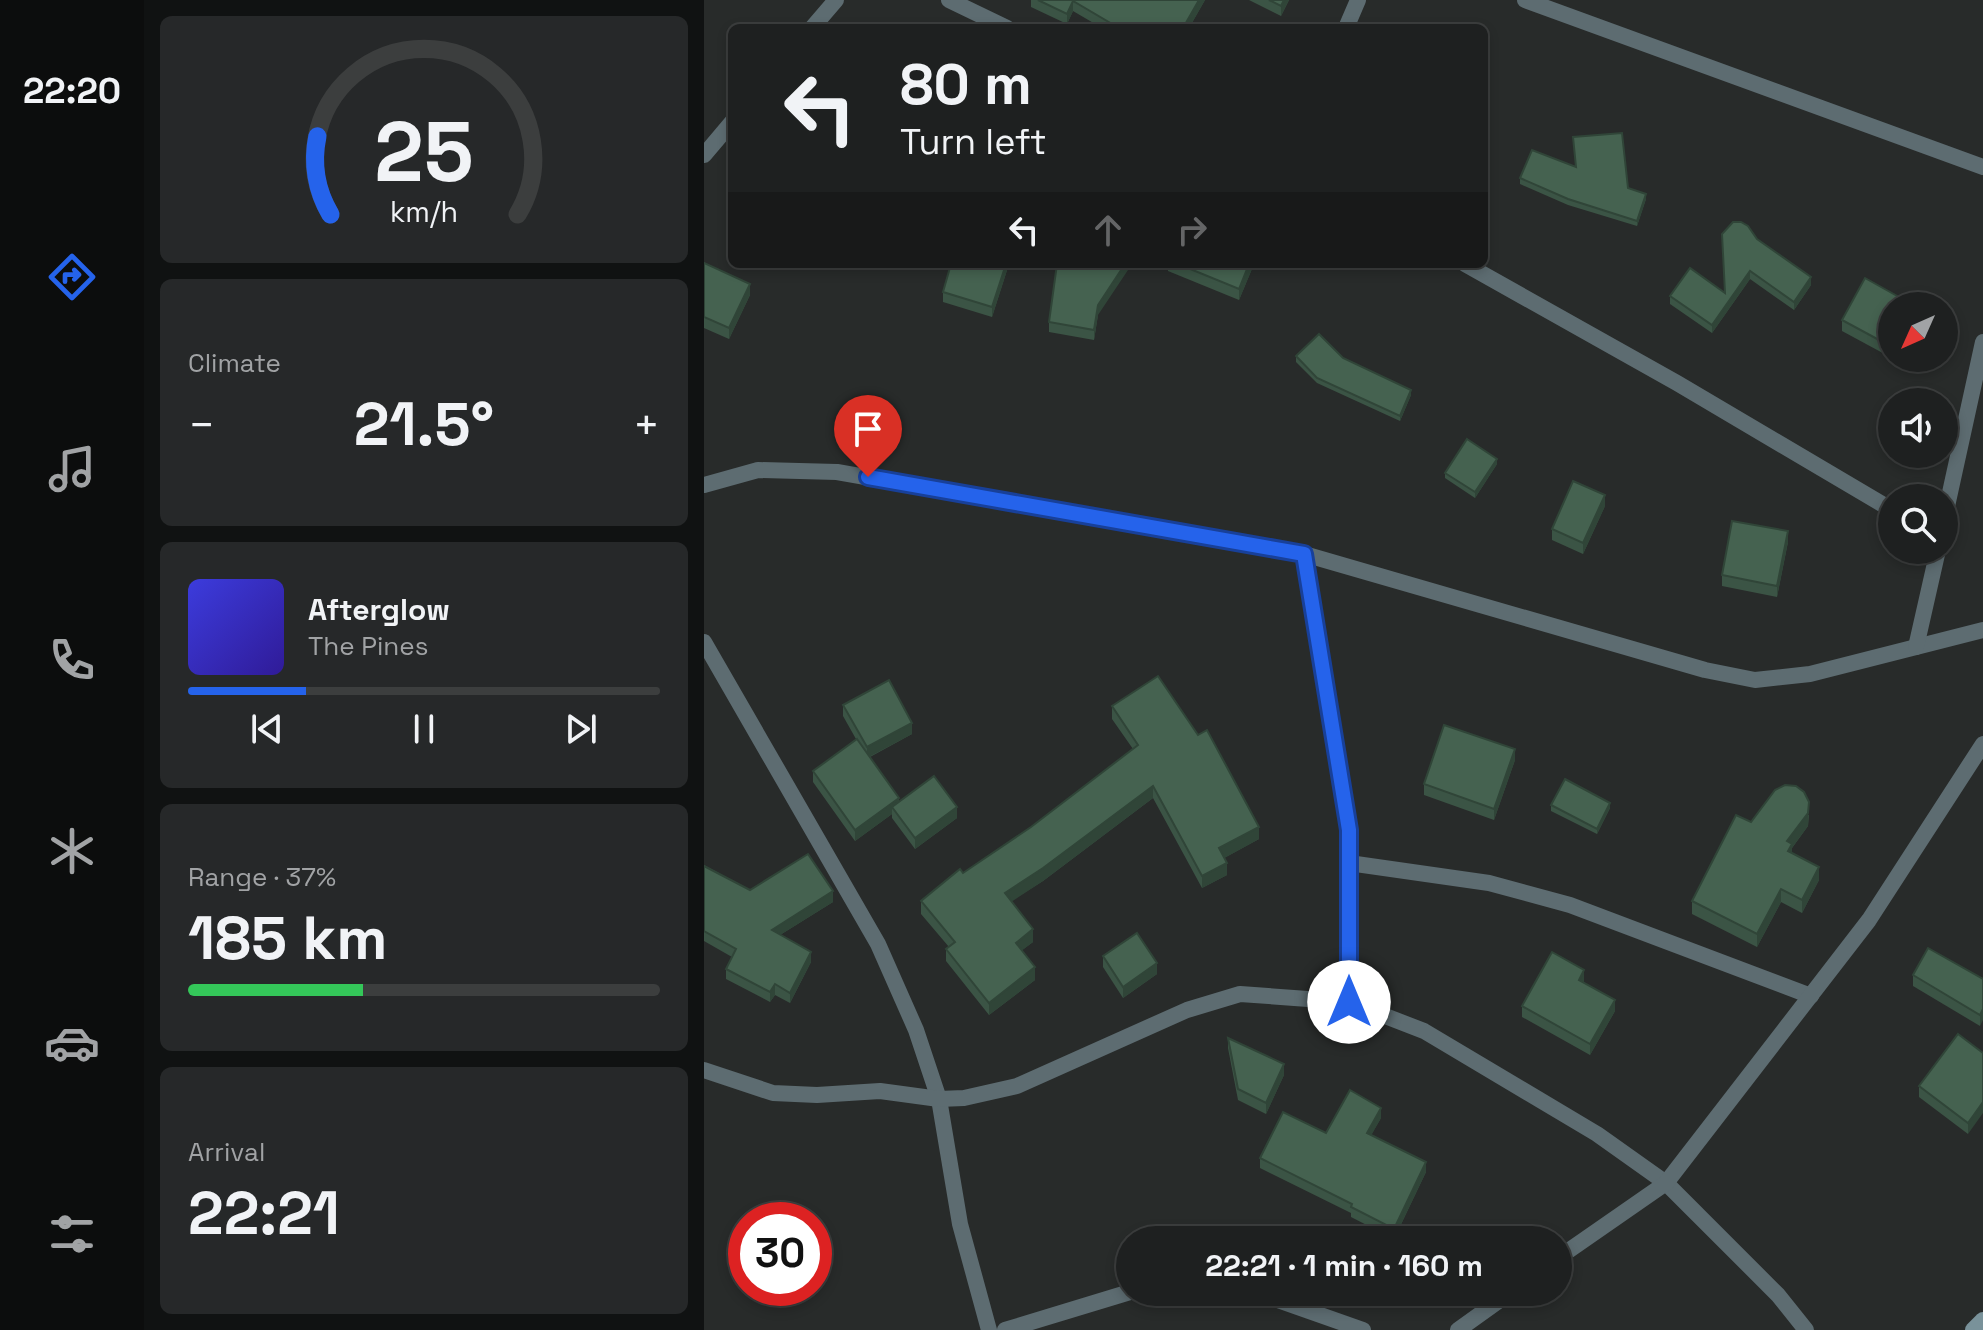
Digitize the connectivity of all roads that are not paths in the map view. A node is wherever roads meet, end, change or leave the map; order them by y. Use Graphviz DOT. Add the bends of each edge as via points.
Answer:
graph roads {
  1 [pos="836,0"];
  2 [pos="949,0"];
  3 [pos="1358,0"];
  4 [pos="1525,0"];
  5 [pos="815,24"];
  6 [pos="999,24"];
  7 [pos="1348,24"];
  8 [pos="728,127"];
  9 [pos="704,155"];
  10 [pos="1983,167"];
  11 [pos="1472,268"];
  12 [pos="1983,342"];
  13 [pos="1952,484"];
  14 [pos="704,485"];
  15 [pos="1878,502"];
  16 [pos="1304,554"];
  17 [pos="1935,564"];
  18 [pos="1983,630"];
  19 [pos="704,642"];
  20 [pos="1916,647"];
  21 [pos="1983,744"];
  22 [pos="1349,863"];
  23 [pos="1811,996"];
  24 [pos="1349,1002"];
  25 [pos="704,1070"];
  26 [pos="939,1099"];
  27 [pos="1666,1183"];
  28 [pos="1572,1248"];
  29 [pos="1116,1296"];
  30 [pos="1295,1306"];
  31 [pos="1491,1306"];
  32 [pos="1983,1320"];
  33 [pos="989,1330"];
  34 [pos="1005,1330"];
  35 [pos="1363,1330"];
  36 [pos="1458,1330"];
  37 [pos="1806,1330"];
  38 [pos="1973,1330"];
  1 -- 5 [label="street"];
  2 -- 6 [label="street"];
  3 -- 7 [label="street"];
  4 -- 10 [label="street"];
  8 -- 9 [label="street"];
  11 -- 15 [label="street"];
  12 -- 13 [label="street"];
  14 -- 16 [label="street" via="758,470 837,472"];
  16 -- 20 [label="street" via="1755,680 1810,674"];
  16 -- 22 [label="street" via="1349,830"];
  17 -- 20 [label="street"];
  18 -- 20 [label="street"];
  19 -- 26 [label="street" via="878,944"];
  21 -- 23 [label="street" via="1869,920"];
  22 -- 23 [label="street" via="1489,883 1570,905"];
  22 -- 24 [label="street"];
  23 -- 27 [label="street"];
  24 -- 26 [label="street" via="1240,994 1187,1010 1017,1086"];
  24 -- 27 [label="street" via="1436,1038 1597,1134"];
  25 -- 26 [label="street" via="773,1093 880,1091"];
  26 -- 33 [label="street" via="960,1224"];
  27 -- 28 [label="street"];
  27 -- 37 [label="street"];
  29 -- 34 [label="street"];
  30 -- 35 [label="street"];
  31 -- 36 [label="street"];
  32 -- 38 [label="street"];
}
